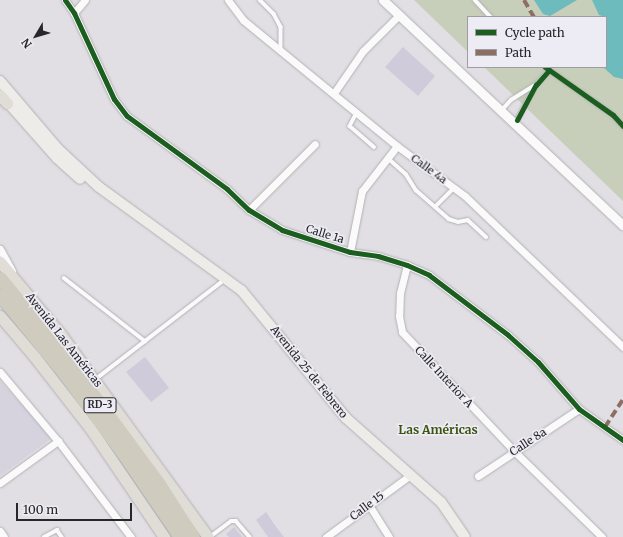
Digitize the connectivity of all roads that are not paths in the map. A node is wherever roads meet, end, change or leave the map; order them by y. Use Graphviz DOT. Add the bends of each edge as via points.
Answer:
graph roads {
  1 [pos="65,0"];
  2 [pos="85,0"];
  3 [pos="228,0"];
  4 [pos="260,0"];
  5 [pos="384,0"];
  6 [pos="475,0"];
  7 [pos="74,13"];
  8 [pos="399,15"];
  9 [pos="490,16"];
  10 [pos="281,50"];
  11 [pos="549,70"];
  12 [pos="0,81"];
  13 [pos="536,85"];
  14 [pos="334,93"];
  15 [pos="2,97"];
  16 [pos="501,112"];
  17 [pos="358,113"];
  18 [pos="517,120"];
  19 [pos="623,126"];
  20 [pos="315,144"];
  21 [pos="397,146"];
  22 [pos="374,147"];
  23 [pos="388,158"];
  24 [pos="454,188"];
  25 [pos="435,206"];
  26 [pos="249,210"];
  27 [pos="142,219"];
  28 [pos="623,225"];
  29 [pos="486,237"];
  30 [pos="0,248"];
  31 [pos="350,252"];
  32 [pos="0,262"];
  33 [pos="407,265"];
  34 [pos="0,278"];
  35 [pos="64,278"];
  36 [pos="225,279"];
  37 [pos="17,282"];
  38 [pos="0,295"];
  39 [pos="0,316"];
  40 [pos="145,341"];
  41 [pos="623,348"];
  42 [pos="0,372"];
  43 [pos="95,379"];
  44 [pos="579,408"];
  45 [pos="623,440"];
  46 [pos="58,441"];
  47 [pos="514,451"];
  48 [pos="409,476"];
  49 [pos="478,476"];
  50 [pos="0,483"];
  51 [pos="369,505"];
  52 [pos="0,531"];
  53 [pos="4,537"];
  54 [pos="44,537"];
  55 [pos="62,537"];
  56 [pos="131,537"];
  57 [pos="164,537"];
  58 [pos="180,537"];
  59 [pos="194,537"];
  60 [pos="209,537"];
  61 [pos="250,537"];
  62 [pos="327,537"];
  63 [pos="388,537"];
  64 [pos="465,537"];
  65 [pos="602,537"];
  1 -- 7 [label="street, Calle 1a"];
  2 -- 7 [label="street"];
  3 -- 10 [label="street, Calle 4a" via="243,20"];
  4 -- 10 [label="lane" via="274,14 281,27"];
  5 -- 8 [label="street"];
  6 -- 9 [label="lane"];
  7 -- 26 [label="street, Calle 1a" via="114,99 127,116 226,189"];
  8 -- 14 [label="street" via="362,51"];
  8 -- 16 [label="street"];
  10 -- 14 [label="street, Calle 4a"];
  11 -- 13 [label="lane"];
  11 -- 19 [label="lane" via="613,115"];
  12 -- 27 [label="main road, Avenida 25 de Febrero" via="58,149 99,186"];
  13 -- 16 [label="lane" via="511,100"];
  13 -- 18 [label="lane"];
  14 -- 17 [label="street, Calle 4a"];
  15 -- 27 [label="main road, Avenida 25 de Febrero" via="57,158 84,182"];
  16 -- 28 [label="street"];
  17 -- 21 [label="street, Calle 4a"];
  17 -- 22 [label="lane" via="350,126"];
  20 -- 26 [label="street"];
  21 -- 23 [label="street"];
  21 -- 24 [label="street, Calle 4a"];
  23 -- 25 [label="lane"];
  23 -- 31 [label="street" via="362,191"];
  24 -- 25 [label="lane"];
  24 -- 41 [label="street, Calle 4a"];
  25 -- 29 [label="lane" via="452,221 468,220"];
  26 -- 31 [label="street, Calle 1a" via="282,230"];
  27 -- 36 [label="main road, Avenida 25 de Febrero"];
  30 -- 37 [label="street"];
  31 -- 33 [label="street, Calle 1a"];
  32 -- 37 [label="main road, Avenida Las Américas"];
  33 -- 44 [label="street, Calle 1a" via="429,275 508,335 538,362"];
  33 -- 47 [label="street, Calle Interior A" via="400,293 398,316 402,332"];
  34 -- 59 [label="highway, RD-3" via="67,359 159,484"];
  35 -- 40 [label="lane"];
  36 -- 40 [label="lane"];
  36 -- 48 [label="main road, Avenida 25 de Febrero" via="249,300 346,418"];
  37 -- 43 [label="main road, Avenida Las Américas"];
  38 -- 58 [label="highway, RD-3" via="67,378 125,456"];
  39 -- 57 [label="main road" via="90,428"];
  40 -- 43 [label="lane"];
  42 -- 46 [label="street"];
  43 -- 60 [label="main road, Avenida Las Américas"];
  44 -- 45 [label="street, Calle 1a"];
  44 -- 47 [label="street, Calle 8a"];
  46 -- 50 [label="street"];
  46 -- 56 [label="street"];
  47 -- 49 [label="street, Calle 8a"];
  47 -- 65 [label="street, Calle Interior A"];
  48 -- 51 [label="street, Calle 15"];
  48 -- 64 [label="main road, Avenida 25 de Febrero" via="441,502"];
  51 -- 62 [label="street, Calle 15"];
  51 -- 63 [label="street"];
  52 -- 53 [label="street"];
  54 -- 55 [label="lane" via="57,530"];
  60 -- 61 [label="lane" via="231,521 236,521"];
}
